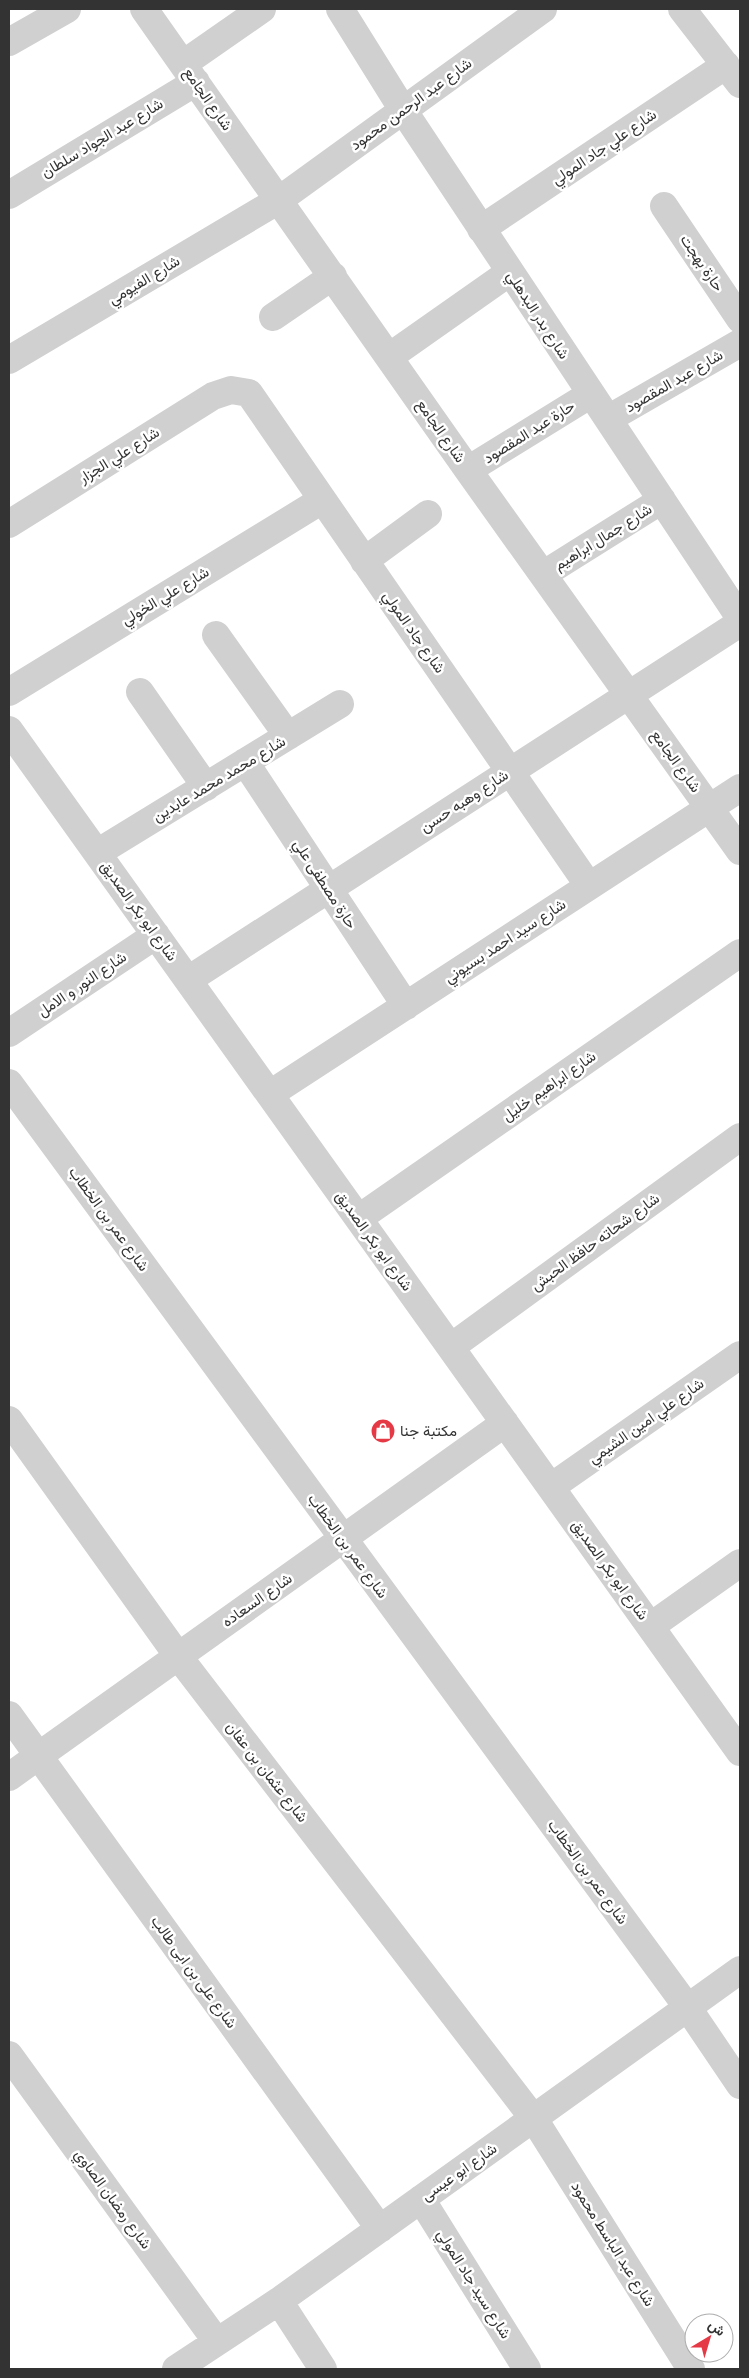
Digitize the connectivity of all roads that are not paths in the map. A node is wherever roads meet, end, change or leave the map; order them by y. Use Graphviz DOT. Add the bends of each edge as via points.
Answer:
graph roads {
  1 [pos="67,9"];
  2 [pos="144,9"];
  3 [pos="262,9"];
  4 [pos="340,9"];
  5 [pos="543,9"];
  6 [pos="682,9"];
  7 [pos="9,42"];
  8 [pos="190,73"];
  9 [pos="733,75"];
  10 [pos="403,110"];
  11 [pos="9,195"];
  12 [pos="279,200"];
  13 [pos="664,206"];
  14 [pos="481,229"];
  15 [pos="510,272"];
  16 [pos="333,276"];
  17 [pos="273,316"];
  18 [pos="740,319"];
  19 [pos="740,343"];
  20 [pos="390,357"];
  21 [pos="9,360"];
  22 [pos="231,390"];
  23 [pos="591,394"];
  24 [pos="608,419"];
  25 [pos="468,470"];
  26 [pos="322,500"];
  27 [pos="662,500"];
  28 [pos="428,514"];
  29 [pos="9,524"];
  30 [pos="364,561"];
  31 [pos="544,574"];
  32 [pos="740,618"];
  33 [pos="740,623"];
  34 [pos="216,635"];
  35 [pos="9,692"];
  36 [pos="140,692"];
  37 [pos="629,695"];
  38 [pos="340,704"];
  39 [pos="9,730"];
  40 [pos="288,736"];
  41 [pos="245,762"];
  42 [pos="510,772"];
  43 [pos="206,787"];
  44 [pos="740,788"];
  45 [pos="710,808"];
  46 [pos="740,851"];
  47 [pos="97,853"];
  48 [pos="589,886"];
  49 [pos="328,889"];
  50 [pos="156,935"];
  51 [pos="740,953"];
  52 [pos="188,980"];
  53 [pos="406,1006"];
  54 [pos="9,1033"];
  55 [pos="9,1083"];
  56 [pos="270,1094"];
  57 [pos="740,1137"];
  58 [pos="359,1218"];
  59 [pos="450,1347"];
  60 [pos="740,1356"];
  61 [pos="9,1420"];
  62 [pos="505,1423"];
  63 [pos="551,1487"];
  64 [pos="343,1539"];
  65 [pos="740,1563"];
  66 [pos="651,1626"];
  67 [pos="178,1656"];
  68 [pos="9,1715"];
  69 [pos="740,1752"];
  70 [pos="38,1756"];
  71 [pos="9,1777"];
  72 [pos="740,1970"];
  73 [pos="688,2008"];
  74 [pos="9,2055"];
  75 [pos="740,2085"];
  76 [pos="534,2119"];
  77 [pos="421,2199"];
  78 [pos="380,2229"];
  79 [pos="279,2301"];
  80 [pos="217,2342"];
  81 [pos="176,2369"];
  82 [pos="323,2369"];
  83 [pos="527,2369"];
  84 [pos="692,2369"];
  1 -- 7 [label="street"];
  2 -- 8 [label="street, شارع الجامع"];
  3 -- 8 [label="street, شارع عبد الجواد سلطان"];
  4 -- 10 [label="street, شارع بدر البدهلي"];
  5 -- 10 [label="street, شارع عبد الرحمن محمود"];
  6 -- 9 [label="street"];
  8 -- 11 [label="street, شارع عبد الجواد سلطان"];
  8 -- 12 [label="street, شارع الجامع"];
  9 -- 14 [label="street, شارع علي جاد المولي"];
  10 -- 12 [label="street, شارع عبد الرحمن محمود"];
  10 -- 14 [label="street, شارع بدر البدهلي"];
  12 -- 16 [label="street, شارع الجامع"];
  12 -- 21 [label="street, شارع الفيومي"];
  13 -- 18 [label="street, حارة بهجت"];
  14 -- 15 [label="street, شارع بدر البدهلي"];
  15 -- 20 [label="street"];
  15 -- 23 [label="street, شارع بدر البدهلي"];
  16 -- 17 [label="street"];
  16 -- 20 [label="street, شارع الجامع"];
  19 -- 24 [label="street, شارع عبد المقصود"];
  20 -- 25 [label="street, شارع الجامع"];
  22 -- 26 [label="street, شارع جاد المولي" via="249,394"];
  22 -- 29 [label="street, شارع علي الجزار" via="213,396"];
  23 -- 24 [label="street, شارع بدر البدهلي"];
  23 -- 25 [label="street, حارة عبد المقصود"];
  24 -- 27 [label="street, شارع بدر البدهلي"];
  25 -- 31 [label="street, شارع الجامع"];
  26 -- 30 [label="street, شارع جاد المولي"];
  26 -- 35 [label="street, شارع علي الخولي"];
  27 -- 31 [label="street, شارع جمال ابراهيم"];
  27 -- 32 [label="street, شارع بدر البدهلي"];
  28 -- 30 [label="street"];
  30 -- 42 [label="street, شارع جاد المولي"];
  31 -- 37 [label="street, شارع الجامع"];
  33 -- 37 [label="street, شارع وهبه حسن"];
  34 -- 40 [label="street"];
  36 -- 43 [label="street"];
  37 -- 42 [label="street, شارع وهبه حسن"];
  37 -- 45 [label="street, شارع الجامع"];
  38 -- 40 [label="street, شارع محمد محمد عابدين"];
  39 -- 47 [label="street, شارع ابو بكر الصديق"];
  40 -- 41 [label="street, شارع محمد محمد عابدين"];
  41 -- 43 [label="street, شارع محمد محمد عابدين"];
  41 -- 49 [label="street, حارة مصطفى علي"];
  42 -- 48 [label="street, شارع جاد المولي"];
  42 -- 49 [label="street, شارع وهبه حسن"];
  43 -- 47 [label="street, شارع محمد محمد عابدين"];
  44 -- 45 [label="street, شارع سيد احمد بسيوني"];
  45 -- 46 [label="street, شارع الجامع"];
  45 -- 48 [label="street, شارع سيد احمد بسيوني"];
  47 -- 50 [label="street, شارع ابو بكر الصديق"];
  48 -- 53 [label="street, شارع سيد احمد بسيوني"];
  49 -- 52 [label="street, شارع وهبه حسن"];
  49 -- 53 [label="street, حارة مصطفى علي"];
  50 -- 52 [label="street, شارع ابو بكر الصديق"];
  50 -- 54 [label="street, شارع النور و الامل"];
  51 -- 58 [label="street, شارع ابراهيم خليل"];
  52 -- 56 [label="street, شارع ابو بكر الصديق"];
  53 -- 56 [label="street, شارع سيد احمد بسيوني"];
  55 -- 64 [label="street, شارع عمر بن الخطاب"];
  56 -- 58 [label="street, شارع ابو بكر الصديق"];
  57 -- 59 [label="street, شارع شحاته حافظ الحبش"];
  58 -- 59 [label="street, شارع ابو بكر الصديق"];
  59 -- 62 [label="street, شارع ابو بكر الصديق"];
  60 -- 63 [label="street, شارع علي امين الشيمي"];
  61 -- 67 [label="street, شارع عثمان بن عفان"];
  62 -- 63 [label="street, شارع ابو بكر الصديق"];
  62 -- 64 [label="street, شارع السعاده"];
  63 -- 66 [label="street, شارع ابو بكر الصديق"];
  64 -- 67 [label="street, شارع السعاده"];
  64 -- 73 [label="street, شارع عمر بن الخطاب"];
  65 -- 66 [label="street"];
  66 -- 69 [label="street, شارع ابو بكر الصديق"];
  67 -- 70 [label="street, شارع السعاده"];
  67 -- 76 [label="street, شارع عثمان بن عفان"];
  68 -- 70 [label="street, شارع على بن ابى طالب"];
  70 -- 71 [label="street, شارع السعاده"];
  70 -- 78 [label="street, شارع على بن ابى طالب"];
  72 -- 73 [label="street, شارع ابو عيسى"];
  73 -- 75 [label="street, شارع عمر بن الخطاب"];
  73 -- 76 [label="street, شارع ابو عيسى"];
  74 -- 80 [label="street, شارع رمضان الصاوي"];
  76 -- 77 [label="street, شارع ابو عيسى"];
  76 -- 84 [label="street, شارع عبد الباسط محمود"];
  77 -- 78 [label="street, شارع ابو عيسى"];
  77 -- 83 [label="street, شارع سيد جاد المولي"];
  78 -- 79 [label="street, شارع ابو عيسى"];
  79 -- 80 [label="street, شارع ابو عيسى"];
  79 -- 82 [label="street"];
  80 -- 81 [label="street, شارع ابو عيسى"];
}
